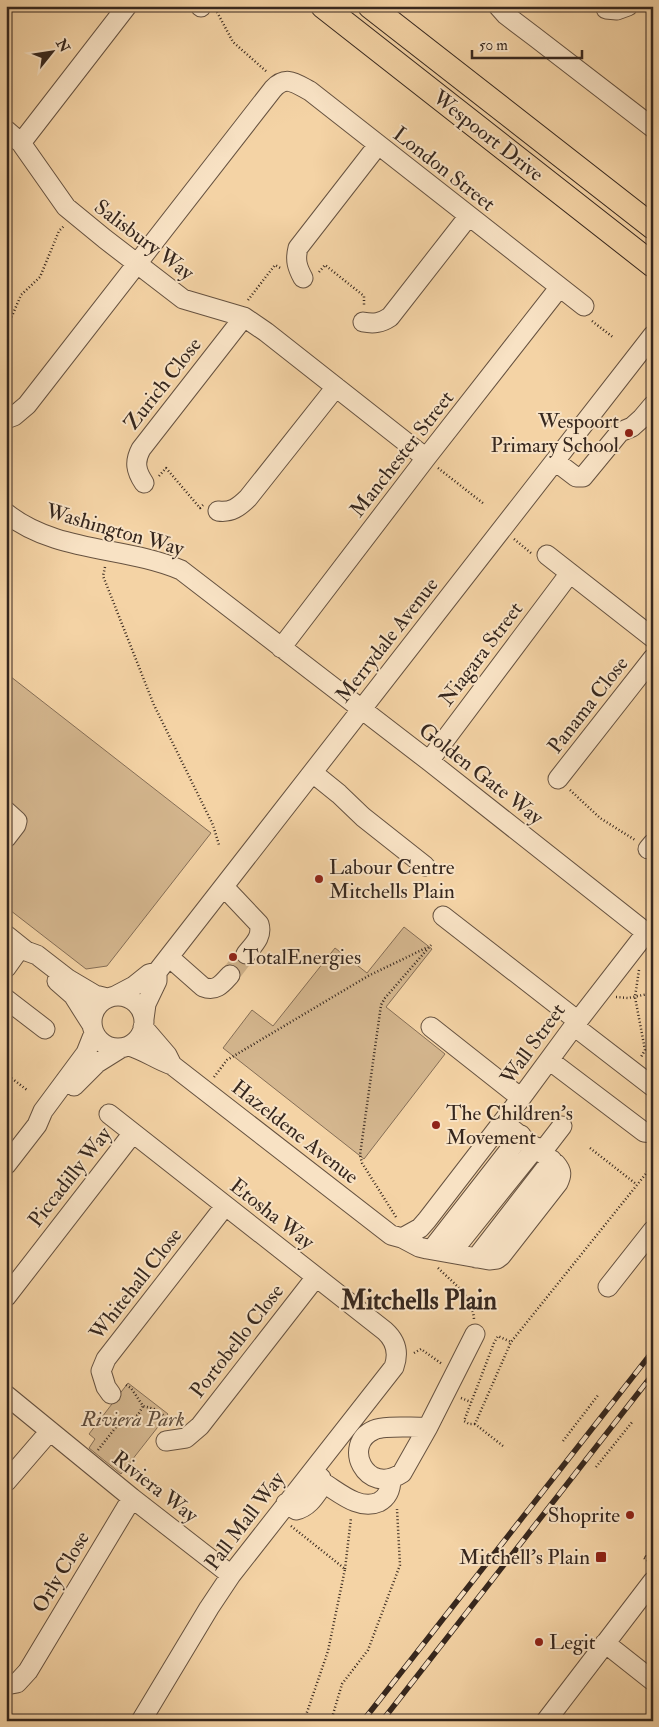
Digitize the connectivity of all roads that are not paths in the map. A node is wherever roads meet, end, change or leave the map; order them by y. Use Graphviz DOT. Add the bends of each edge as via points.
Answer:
graph roads {
  1 [pos="127,6"];
  2 [pos="323,6"];
  3 [pos="370,6"];
  4 [pos="498,6"];
  5 [pos="628,6"];
  6 [pos="606,9"];
  7 [pos="653,128"];
  8 [pos="6,130"];
  9 [pos="22,143"];
  10 [pos="378,145"];
  11 [pos="468,217"];
  12 [pos="653,227"];
  13 [pos="138,264"];
  14 [pos="653,265"];
  15 [pos="302,278"];
  16 [pos="559,288"];
  17 [pos="584,306"];
  18 [pos="244,317"];
  19 [pos="363,322"];
  20 [pos="653,335"];
  21 [pos="336,387"];
  22 [pos="653,405"];
  23 [pos="6,419"];
  24 [pos="426,458"];
  25 [pos="555,461"];
  26 [pos="144,483"];
  27 [pos="218,511"];
  28 [pos="6,513"];
  29 [pos="547,555"];
  30 [pos="570,573"];
  31 [pos="653,638"];
  32 [pos="281,648"];
  33 [pos="653,658"];
  34 [pos="361,710"];
  35 [pos="429,761"];
  36 [pos="313,773"];
  37 [pos="558,779"];
  38 [pos="6,811"];
  39 [pos="6,838"];
  40 [pos="425,866"];
  41 [pos="224,887"];
  42 [pos="443,916"];
  43 [pos="650,935"];
  44 [pos="18,944"];
  45 [pos="246,954"];
  46 [pos="163,964"];
  47 [pos="6,968"];
  48 [pos="230,975"];
  49 [pos="111,997"];
  50 [pos="6,999"];
  51 [pos="144,1023"];
  52 [pos="576,1024"];
  53 [pos="431,1027"];
  54 [pos="45,1029"];
  55 [pos="93,1029"];
  56 [pos="125,1047"];
  57 [pos="549,1060"];
  58 [pos="172,1065"];
  59 [pos="653,1086"];
  60 [pos="521,1098"];
  61 [pos="109,1114"];
  62 [pos="504,1122"];
  63 [pos="37,1126"];
  64 [pos="562,1126"];
  65 [pos="133,1133"];
  66 [pos="652,1136"];
  67 [pos="540,1151"];
  68 [pos="6,1166"];
  69 [pos="225,1206"];
  70 [pos="653,1230"];
  71 [pos="397,1231"];
  72 [pos="455,1256"];
  73 [pos="316,1277"];
  74 [pos="608,1287"];
  75 [pos="6,1296"];
  76 [pos="475,1334"];
  77 [pos="405,1355"];
  78 [pos="116,1392"];
  79 [pos="6,1396"];
  80 [pos="428,1427"];
  81 [pos="50,1431"];
  82 [pos="166,1441"];
  83 [pos="317,1476"];
  84 [pos="391,1479"];
  85 [pos="6,1482"];
  86 [pos="132,1498"];
  87 [pos="231,1575"];
  88 [pos="653,1581"];
  89 [pos="605,1643"];
  90 [pos="653,1681"];
  91 [pos="6,1685"];
  92 [pos="141,1721"];
  93 [pos="546,1721"];
  1 -- 9 [label="street"];
  2 -- 14 [label="main road, Wespoort Drive"];
  3 -- 12 [label="main road, Wespoort Drive"];
  4 -- 7 [label="street" via="534,38"];
  5 -- 6 [label="street"];
  8 -- 9 [label="street, Salisbury Way"];
  9 -- 13 [label="street, Salisbury Way" via="74,215"];
  10 -- 11 [label="street, London Street"];
  10 -- 13 [label="street, London Street" via="310,91 285,81 276,87"];
  10 -- 15 [label="street" via="298,248 295,259"];
  11 -- 16 [label="street, London Street"];
  11 -- 19 [label="street" via="390,317 372,324"];
  13 -- 18 [label="street, Salisbury Way" via="184,299"];
  13 -- 23 [label="street" via="27,405"];
  16 -- 17 [label="street, London Street"];
  16 -- 24 [label="street, Manchester Street"];
  18 -- 21 [label="street, Salisbury Way"];
  18 -- 26 [label="street, Zurich Close" via="141,449 136,466"];
  20 -- 25 [label="street, Merrydale Avenue"];
  21 -- 24 [label="street, Salisbury Way"];
  21 -- 27 [label="street" via="248,498 233,510"];
  22 -- 25 [label="street" via="638,422 620,432 582,477 576,477"];
  24 -- 32 [label="street, Manchester Street"];
  25 -- 34 [label="street, Merrydale Avenue"];
  28 -- 32 [label="street, Washington Way" via="40,534 182,570"];
  29 -- 30 [label="street"];
  30 -- 31 [label="street"];
  30 -- 35 [label="street, Niagara Street"];
  32 -- 34 [label="street, Golden Gate Way"];
  33 -- 37 [label="street, Panama Close"];
  34 -- 35 [label="street, Golden Gate Way"];
  34 -- 36 [label="street, Merrydale Avenue"];
  35 -- 43 [label="street, Golden Gate Way"];
  36 -- 40 [label="street"];
  36 -- 41 [label="street, Merrydale Avenue"];
  38 -- 39 [label="street" via="17,821"];
  41 -- 45 [label="street" via="260,930"];
  41 -- 46 [label="street, Merrydale Avenue"];
  42 -- 52 [label="street"];
  43 -- 52 [label="street, Wall Street"];
  44 -- 47 [label="street"];
  44 -- 49 [label="street" via="95,995"];
  44 -- 55 [label="street" via="73,994"];
  46 -- 48 [label="street" via="208,989 218,987"];
  46 -- 49 [label="street, Merrydale Avenue" via="134,986"];
  46 -- 51 [label="street, Merrydale Avenue" via="146,1004"];
  49 -- 51 [label="street" via="123,996 137,1004"];
  49 -- 55 [label="street" via="95,1009"];
  50 -- 54 [label="street"];
  51 -- 56 [label="street" via="141,1035"];
  51 -- 58 [label="street, Hazeldene Avenue"];
  52 -- 57 [label="street, Wall Street"];
  52 -- 59 [label="street"];
  53 -- 60 [label="street"];
  55 -- 56 [label="street" via="105,1045"];
  55 -- 63 [label="street" via="86,1053 44,1111"];
  56 -- 58 [label="street, Hazeldene Avenue" via="139,1048"];
  56 -- 63 [label="street" via="84,1074 49,1117"];
  57 -- 60 [label="street, Wall Street"];
  57 -- 66 [label="street"];
  58 -- 71 [label="street, Hazeldene Avenue"];
  60 -- 62 [label="street, Wall Street"];
  61 -- 65 [label="street, Etosha Way"];
  62 -- 67 [label="street"];
  62 -- 71 [label="street, Wall Street" via="420,1228"];
  63 -- 68 [label="street"];
  64 -- 67 [label="street"];
  65 -- 69 [label="street, Etosha Way"];
  65 -- 75 [label="street, Piccadilly Way"];
  67 -- 72 [label="street"];
  67 -- 72 [label="street"];
  69 -- 73 [label="street, Etosha Way"];
  69 -- 78 [label="street, Whitehall Close" via="102,1365 103,1379"];
  70 -- 74 [label="street"];
  71 -- 72 [label="street, Hazeldene Avenue" via="419,1247"];
  73 -- 77 [label="street, Etosha Way" via="389,1335"];
  73 -- 82 [label="street, Portobello Close" via="200,1426 186,1438"];
  76 -- 80 [label="street"];
  77 -- 83 [label="street, Pall Mall Way"];
  79 -- 81 [label="street, Riviera Way"];
  80 -- 84 [label="street" via="407,1466"];
  80 -- 84 [label="street" via="380,1428 366,1436 359,1450 364,1469 375,1478"];
  81 -- 85 [label="street"];
  81 -- 86 [label="street, Riviera Way"];
  83 -- 84 [label="street" via="365,1505 382,1500 391,1488"];
  83 -- 87 [label="street, Pall Mall Way" via="281,1509"];
  86 -- 87 [label="street, Riviera Way"];
  86 -- 91 [label="street, Orly Close" via="28,1671 17,1683"];
  87 -- 92 [label="street, Pall Mall Way"];
  88 -- 89 [label="street"];
  89 -- 90 [label="street"];
  89 -- 93 [label="street"];
}
